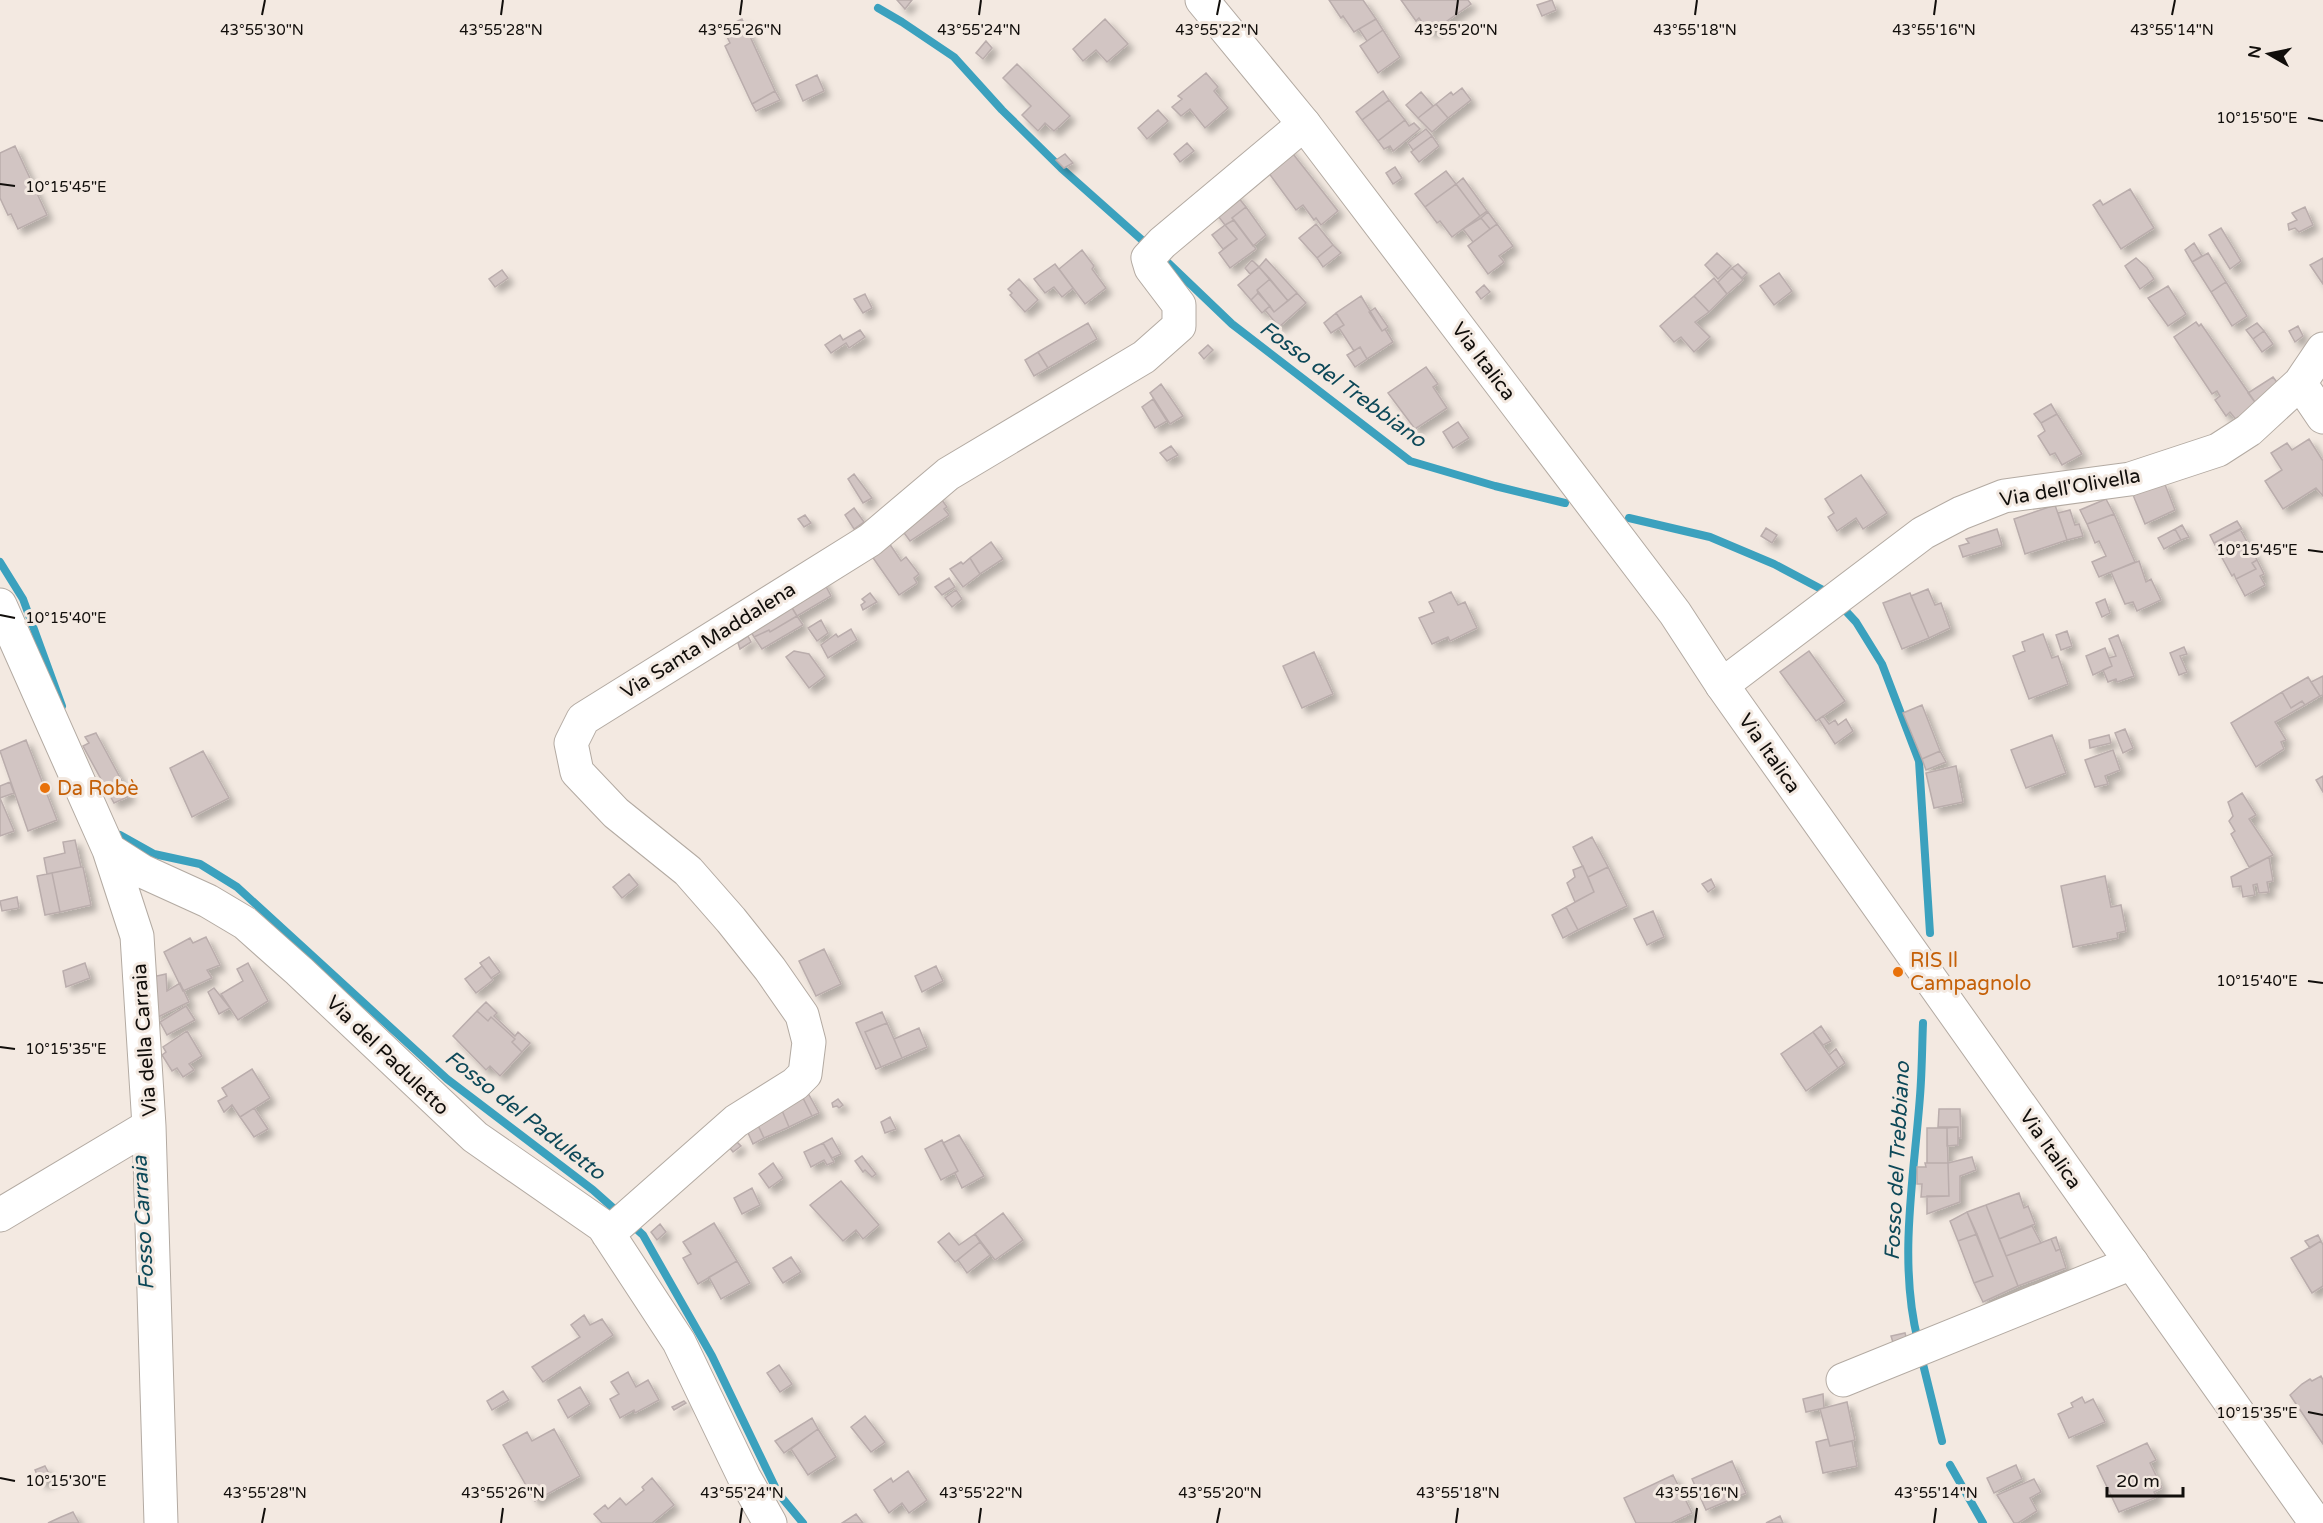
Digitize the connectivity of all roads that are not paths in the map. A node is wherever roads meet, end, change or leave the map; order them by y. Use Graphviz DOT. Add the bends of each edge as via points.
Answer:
graph roads {
  1 [pos="1202,0"];
  2 [pos="1304,124"];
  3 [pos="2323,349"];
  4 [pos="2300,383"];
  5 [pos="2323,417"];
  6 [pos="0,605"];
  7 [pos="1722,685"];
  8 [pos="110,850"];
  9 [pos="149,1126"];
  10 [pos="0,1215"];
  11 [pos="620,1224"];
  12 [pos="2132,1263"];
  13 [pos="1843,1380"];
  14 [pos="161,1523"];
  15 [pos="770,1523"];
  16 [pos="2316,1523"];
  1 -- 2 [label="street, Via Italica"];
  2 -- 7 [label="street, Via Italica" via="1675,613"];
  2 -- 11 [label="street, Via Santa Maddalena" via="1155,250 1151,268 1179,305 1179,326 1144,357 948,474 870,540 583,719 571,743 577,772 616,813 688,871 731,920 802,1015 809,1042 805,1074 795,1084 736,1121"];
  3 -- 4 [label="street, Via dell'Olivella"];
  4 -- 5 [label="street"];
  4 -- 7 [label="street, Via dell'Olivella" via="2249,430 2218,450 2130,479 2004,496 1961,513 1923,533"];
  6 -- 8 [label="street"];
  7 -- 12 [label="street, Via Italica"];
  8 -- 9 [label="street, Via della Carraia" via="137,936"];
  8 -- 11 [label="street, Via del Paduletto" via="142,871 245,923 475,1137 603,1226"];
  9 -- 10 [label="street"];
  9 -- 14 [label="street, Via della Carraia"];
  11 -- 15 [label="street, Via del Paduletto"];
  12 -- 13 [label="street"];
  12 -- 16 [label="street, Via Italica"];
}
